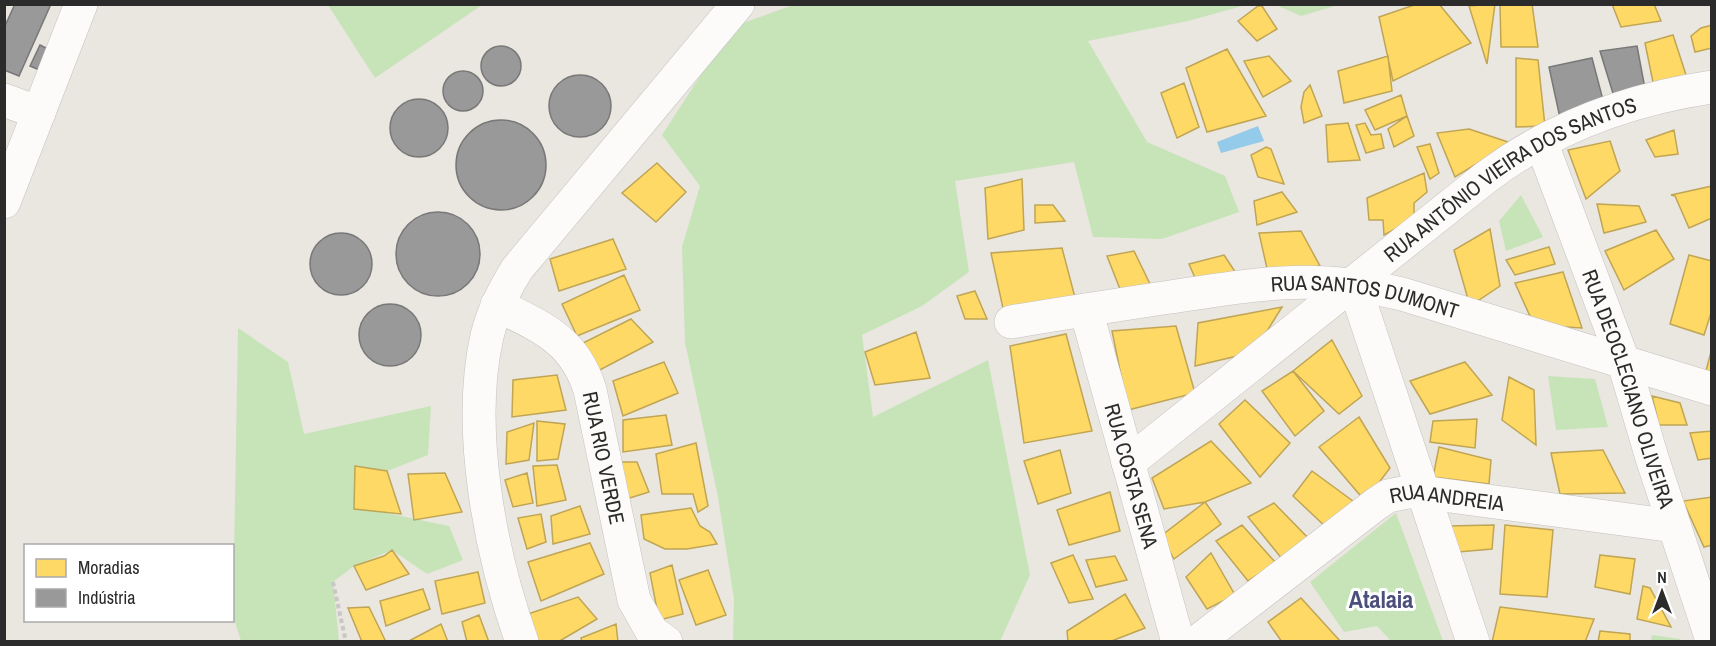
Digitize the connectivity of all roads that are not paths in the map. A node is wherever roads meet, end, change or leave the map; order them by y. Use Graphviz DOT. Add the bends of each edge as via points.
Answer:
graph roads {
  1 [pos="81,4"];
  2 [pos="738,4"];
  3 [pos="1712,87"];
  4 [pos="4,100"];
  5 [pos="39,113"];
  6 [pos="1541,142"];
  7 [pos="4,202"];
  8 [pos="1354,284"];
  9 [pos="497,304"];
  10 [pos="1086,310"];
  11 [pos="1011,322"];
  12 [pos="1624,363"];
  13 [pos="1712,389"];
  14 [pos="1128,463"];
  15 [pos="1423,492"];
  16 [pos="1674,526"];
  17 [pos="1712,640"];
  18 [pos="522,642"];
  19 [pos="666,642"];
  20 [pos="1178,642"];
  21 [pos="1197,642"];
  22 [pos="1473,642"];
  1 -- 5 [label="street"];
  2 -- 9 [label="street" via="517,269"];
  3 -- 6 [label="street, RUA ANTÔNIO VIEIRA DOS SANTOS" via="1627,106"];
  4 -- 5 [label="street"];
  5 -- 7 [label="street"];
  6 -- 8 [label="street, RUA ANTÔNIO VIEIRA DOS SANTOS" via="1498,169"];
  6 -- 12 [label="street, RUA DEOCLECIANO OLIVEIRA"];
  8 -- 10 [label="street, RUA SANTOS DUMONT" via="1275,281"];
  8 -- 12 [label="street, RUA SANTOS DUMONT" via="1402,294"];
  8 -- 14 [label="street, RUA ANTÔNIO VIEIRA DOS SANTOS"];
  8 -- 15 [label="street"];
  9 -- 18 [label="street" via="482,368 482,445 493,532"];
  9 -- 19 [label="street, RUA RIO VERDE" via="559,339 580,363 590,390 634,600 652,632"];
  10 -- 11 [label="street, RUA SANTOS DUMONT"];
  10 -- 14 [label="street, RUA COSTA SENA"];
  12 -- 13 [label="street, RUA SANTOS DUMONT"];
  12 -- 16 [label="street, RUA DEOCLECIANO OLIVEIRA"];
  14 -- 20 [label="street, RUA COSTA SENA"];
  15 -- 16 [label="street, RUA ANDREIA"];
  15 -- 21 [label="street, RUA ANDREIA" via="1388,496"];
  15 -- 22 [label="street"];
  16 -- 17 [label="street, RUA DEOCLECIANO OLIVEIRA"];
}
